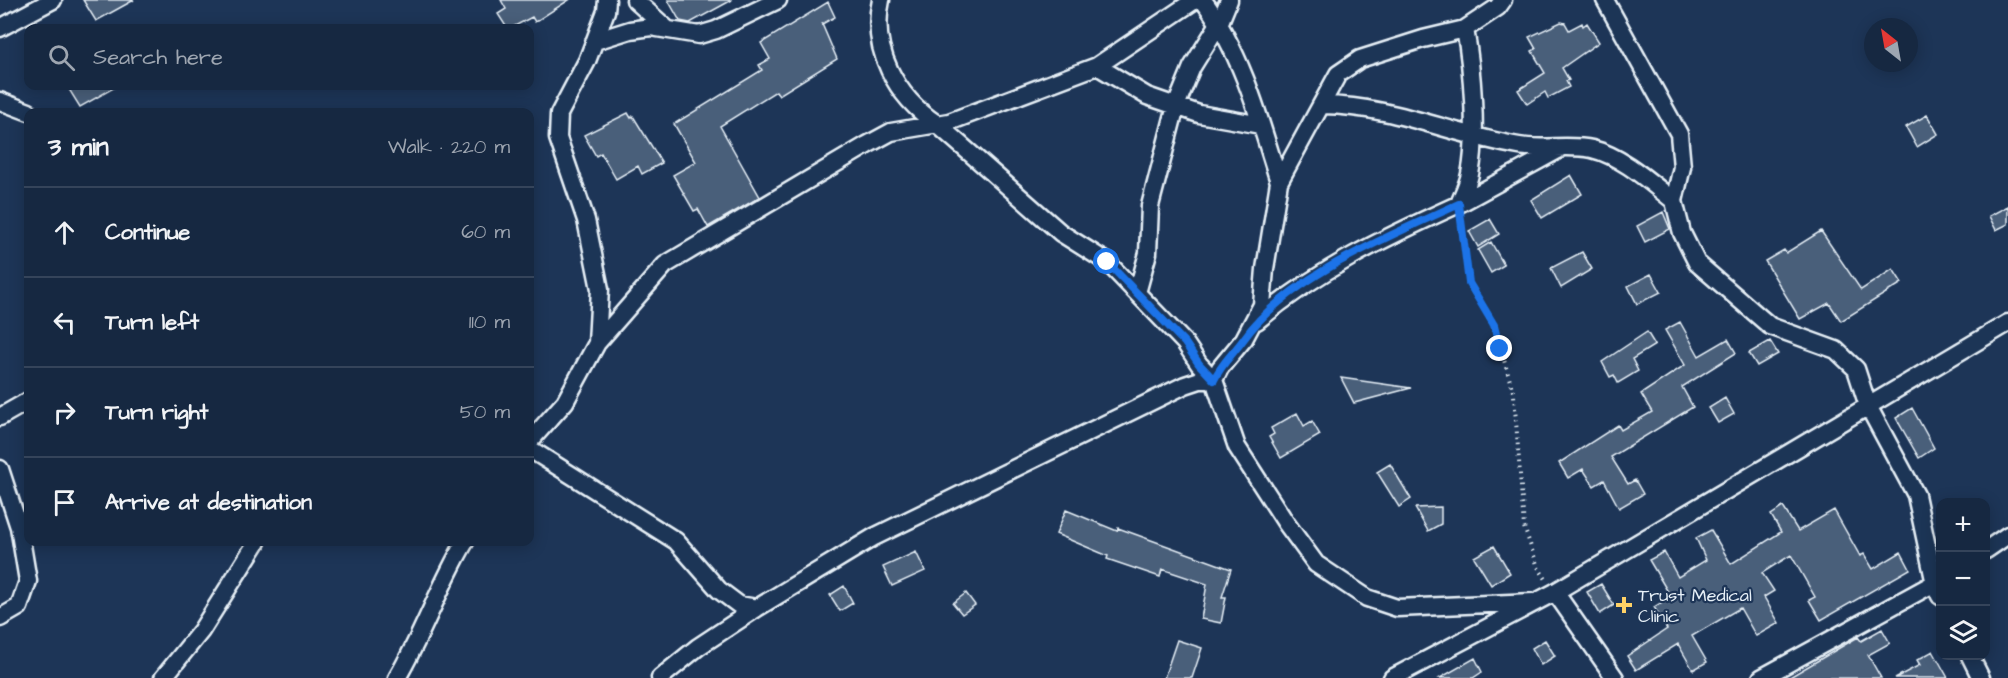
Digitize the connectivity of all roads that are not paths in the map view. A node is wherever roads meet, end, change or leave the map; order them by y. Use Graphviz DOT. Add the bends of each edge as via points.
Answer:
graph roads {
  1 [pos="53,0"];
  2 [pos="607,0"];
  3 [pos="635,0"];
  4 [pos="778,0"];
  5 [pos="881,0"];
  6 [pos="1195,0"];
  7 [pos="1203,0"];
  8 [pos="1228,0"];
  9 [pos="1503,0"];
  10 [pos="1605,0"];
  11 [pos="1220,22"];
  12 [pos="1465,29"];
  13 [pos="667,30"];
  14 [pos="2,31"];
  15 [pos="595,41"];
  16 [pos="1097,66"];
  17 [pos="0,100"];
  18 [pos="1322,105"];
  19 [pos="1176,106"];
  20 [pos="24,110"];
  21 [pos="937,124"];
  22 [pos="1261,125"];
  23 [pos="1473,137"];
  24 [pos="1560,149"];
  25 [pos="1279,182"];
  26 [pos="1674,201"];
  27 [pos="1459,204"];
  28 [pos="1137,293"];
  29 [pos="2008,323"];
  30 [pos="1251,325"];
  31 [pos="597,344"];
  32 [pos="1214,380"];
  33 [pos="24,403"];
  34 [pos="1868,406"];
  35 [pos="0,417"];
  36 [pos="534,437"];
  37 [pos="534,452"];
  38 [pos="0,469"];
  39 [pos="24,526"];
  40 [pos="2008,535"];
  41 [pos="25,546"];
  42 [pos="254,546"];
  43 [pos="462,546"];
  44 [pos="1990,547"];
  45 [pos="1936,575"];
  46 [pos="1936,589"];
  47 [pos="1555,592"];
  48 [pos="1533,602"];
  49 [pos="757,608"];
  50 [pos="0,618"];
  51 [pos="1972,660"];
  52 [pos="164,678"];
  53 [pos="397,678"];
  54 [pos="660,678"];
  55 [pos="1392,678"];
  56 [pos="1615,678"];
  57 [pos="1761,678"];
  58 [pos="1981,678"];
  1 -- 14 [label="street"];
  2 -- 15 [label="street"];
  3 -- 13 [label="street"];
  4 -- 13 [label="street" via="708,33"];
  5 -- 21 [label="street" via="878,39 893,81 919,112"];
  6 -- 16 [label="street"];
  7 -- 11 [label="street"];
  8 -- 11 [label="street"];
  9 -- 12 [label="street"];
  10 -- 26 [label="street" via="1679,134 1682,167"];
  11 -- 19 [label="street" via="1192,67"];
  11 -- 22 [label="street"];
  12 -- 18 [label="street" via="1360,59 1338,74"];
  12 -- 23 [label="street"];
  13 -- 15 [label="street" via="640,28"];
  15 -- 31 [label="street" via="559,114 558,138 586,220 600,289"];
  16 -- 19 [label="street" via="1147,96"];
  16 -- 21 [label="street"];
  17 -- 20 [label="street"];
  18 -- 23 [label="street" via="1376,108"];
  18 -- 25 [label="street"];
  19 -- 22 [label="street"];
  19 -- 28 [label="street" via="1150,206 1148,253"];
  21 -- 28 [label="street" via="1061,233 1107,262"];
  21 -- 31 [label="street" via="891,132 665,265"];
  22 -- 25 [label="street"];
  23 -- 24 [label="street"];
  23 -- 27 [label="street" via="1470,174"];
  24 -- 26 [label="street" via="1592,149 1607,155"];
  24 -- 27 [label="street"];
  25 -- 30 [label="street" via="1262,305"];
  26 -- 34 [label="street" via="1682,232 1697,263 1770,326 1836,350 1856,369"];
  27 -- 30 [label="street" via="1355,252"];
  28 -- 32 [label="street"];
  29 -- 34 [label="street"];
  30 -- 32 [label="street"];
  31 -- 36 [label="street" via="565,402"];
  32 -- 48 [label="street" via="1237,447 1317,564 1367,598 1397,608"];
  32 -- 49 [label="street" via="1185,386 874,537"];
  33 -- 35 [label="street"];
  34 -- 45 [label="street" via="1916,495"];
  34 -- 47 [label="street"];
  37 -- 49 [label="street" via="676,541 719,590 740,605"];
  38 -- 39 [label="street"];
  40 -- 44 [label="street"];
  41 -- 50 [label="street" via="28,581 19,607"];
  42 -- 52 [label="street" via="201,631"];
  43 -- 53 [label="street" via="445,574 414,649"];
  46 -- 57 [label="street"];
  47 -- 48 [label="street"];
  47 -- 56 [label="street"];
  48 -- 55 [label="street"];
  49 -- 54 [label="street"];
  51 -- 58 [label="street"];
}
